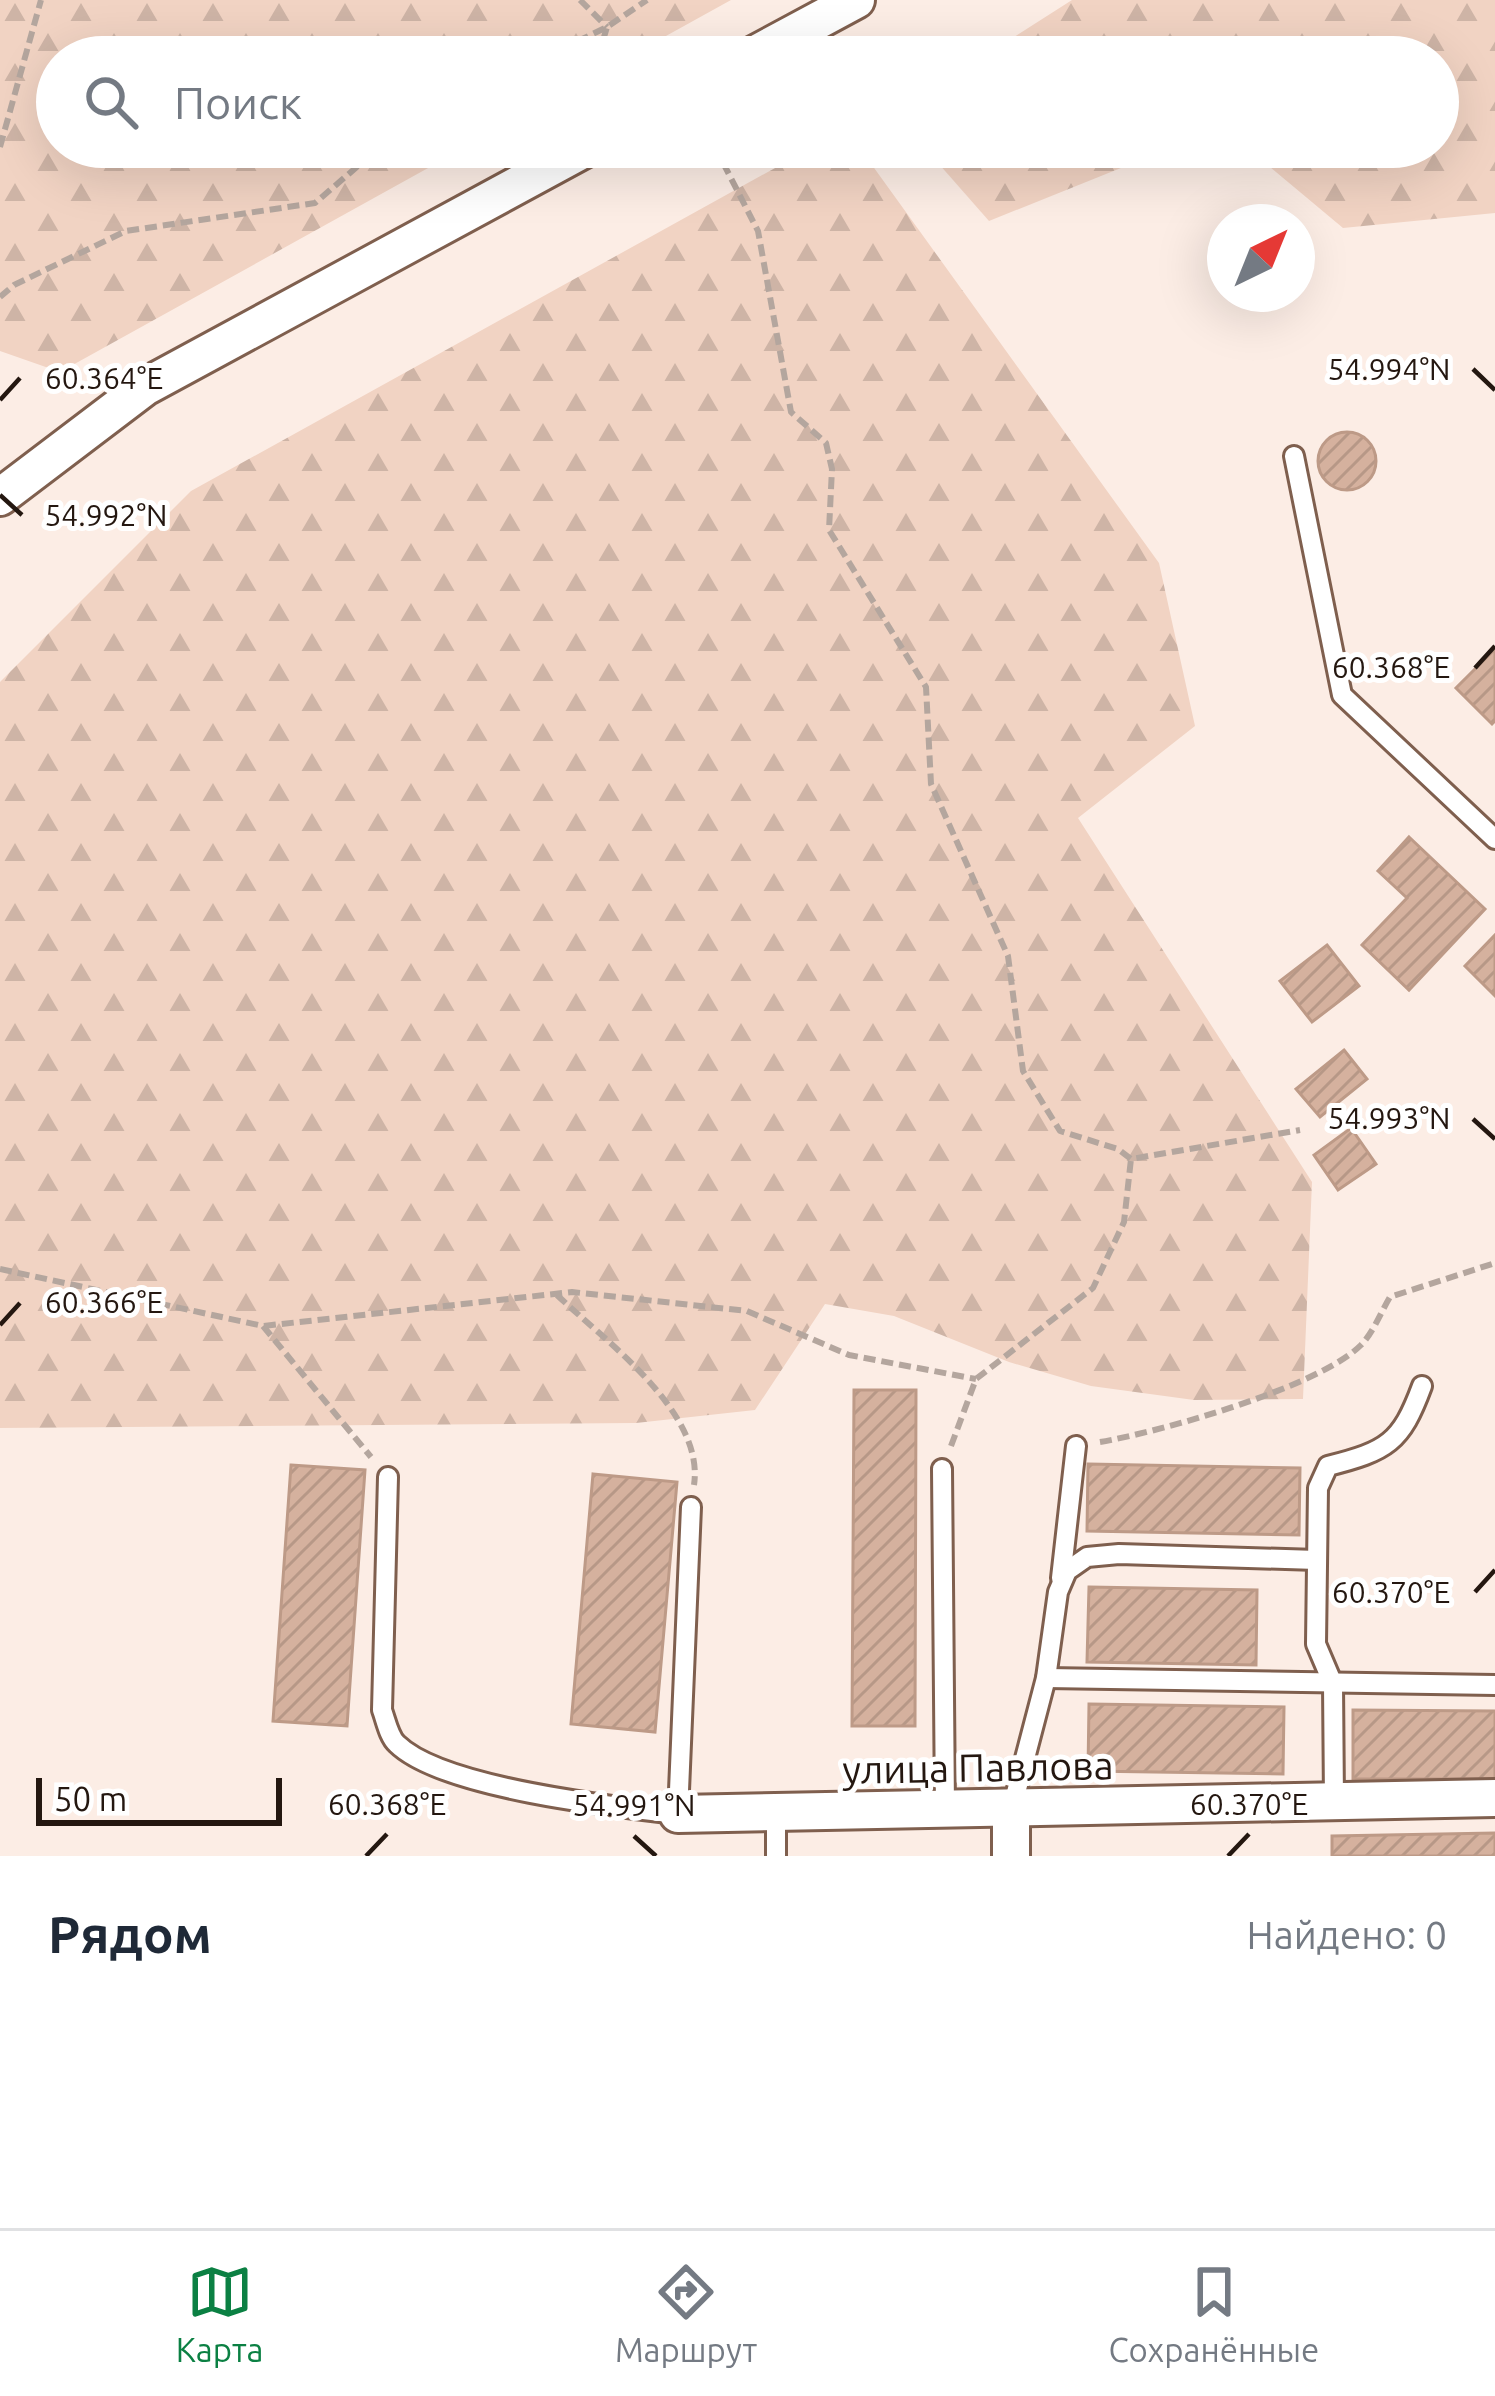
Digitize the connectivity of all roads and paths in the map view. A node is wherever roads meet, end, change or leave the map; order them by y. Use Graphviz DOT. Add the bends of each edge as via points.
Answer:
graph roads {
  1 [pos="41,0"];
  2 [pos="580,0"];
  3 [pos="647,0"];
  4 [pos="856,0"];
  5 [pos="607,27"];
  6 [pos="588,36"];
  7 [pos="604,36"];
  8 [pos="789,36"];
  9 [pos="3,129"];
  10 [pos="0,147"];
  11 [pos="356,168"];
  12 [pos="549,168"];
  13 [pos="726,168"];
  14 [pos="0,297"];
  15 [pos="1294,456"];
  16 [pos="0,497"];
  17 [pos="1495,839"];
  18 [pos="1300,1130"];
  19 [pos="1130,1159"];
  20 [pos="1495,1264"];
  21 [pos="0,1269"];
  22 [pos="556,1294"];
  23 [pos="263,1326"];
  24 [pos="976,1379"];
  25 [pos="1422,1386"];
  26 [pos="1076,1446"];
  27 [pos="942,1468"];
  28 [pos="388,1477"];
  29 [pos="691,1507"];
  30 [pos="1317,1560"];
  31 [pos="1061,1586"];
  32 [pos="1046,1678"];
  33 [pos="1333,1684"];
  34 [pos="1495,1684"];
  35 [pos="1495,1798"];
  36 [pos="1334,1802"];
  37 [pos="945,1810"];
  38 [pos="1011,1810"];
  39 [pos="776,1812"];
  40 [pos="678,1814"];
  41 [pos="776,1856"];
  42 [pos="1011,1856"];
  1 -- 9 [label="path"];
  2 -- 5 [label="path"];
  3 -- 5 [label="path"];
  4 -- 8 [label="street"];
  5 -- 6 [label="path"];
  5 -- 7 [label="path"];
  9 -- 10 [label="path"];
  11 -- 14 [label="path" via="315,203 126,231"];
  12 -- 16 [label="street" via="146,387"];
  13 -- 19 [label="path" via="758,231 791,412 826,443 829,530 926,687 931,784 1008,956 1023,1071 1060,1131"];
  15 -- 17 [label="lane" via="1342,695"];
  18 -- 19 [label="path"];
  19 -- 24 [label="path" via="1124,1222 1093,1288"];
  20 -- 26 [label="path" via="1390,1298 1360,1346 1298,1382 1142,1435"];
  21 -- 23 [label="path"];
  22 -- 23 [label="path"];
  22 -- 24 [label="path" via="747,1311 849,1355"];
  22 -- 29 [label="path" via="664,1396 697,1464"];
  23 -- 28 [label="path"];
  24 -- 27 [label="path"];
  25 -- 30 [label="lane" via="1406,1429 1370,1456 1321,1475"];
  26 -- 31 [label="lane"];
  27 -- 37 [label="lane"];
  28 -- 40 [label="lane" via="382,1710 394,1742 426,1763 556,1799"];
  29 -- 40 [label="lane"];
  30 -- 31 [label="lane" via="1087,1556"];
  30 -- 33 [label="lane" via="1316,1644"];
  31 -- 32 [label="lane"];
  32 -- 33 [label="lane"];
  32 -- 38 [label="lane"];
  33 -- 34 [label="lane"];
  33 -- 36 [label="lane"];
  35 -- 36 [label="street, улица Павлова"];
  36 -- 38 [label="street, улица Павлова"];
  37 -- 38 [label="street, улица Павлова"];
  37 -- 39 [label="street, улица Павлова"];
  38 -- 42 [label="street"];
  39 -- 40 [label="street, улица Павлова"];
  39 -- 41 [label="lane"];
}
